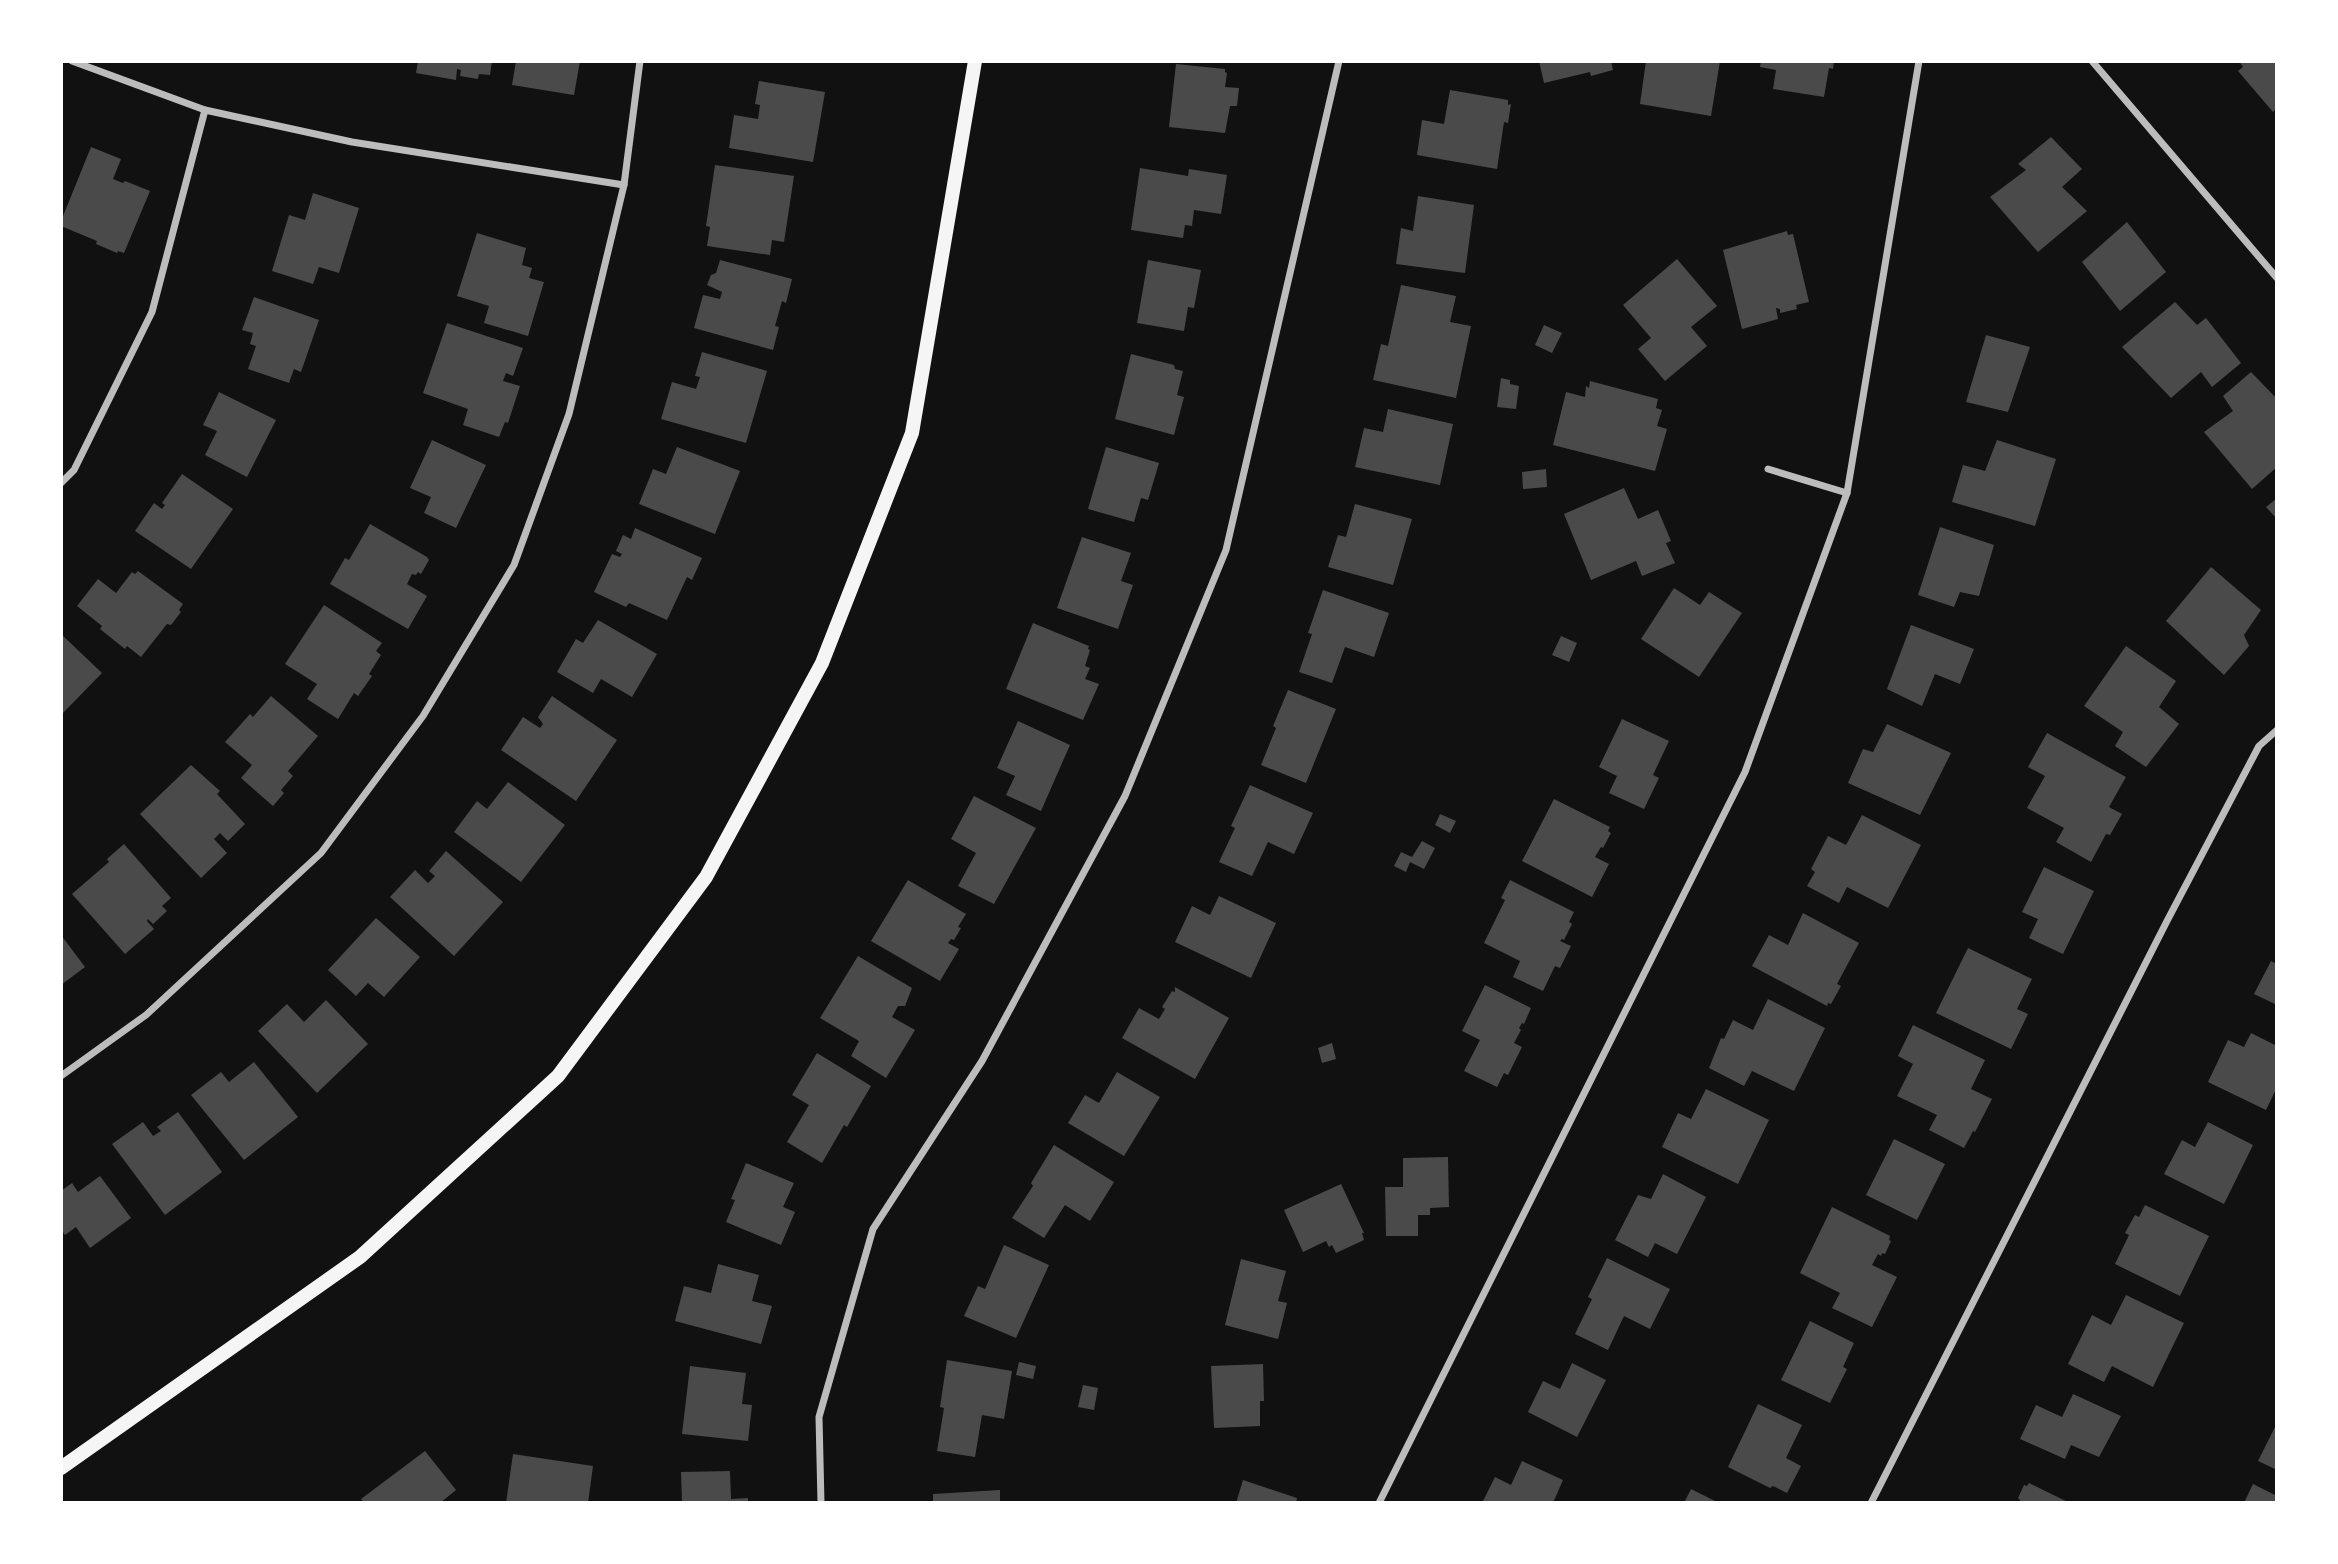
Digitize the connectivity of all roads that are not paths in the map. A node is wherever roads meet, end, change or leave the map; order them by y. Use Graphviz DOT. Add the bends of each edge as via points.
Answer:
graph roads {
  1 [pos="72,61"];
  2 [pos="640,61"];
  3 [pos="975,61"];
  4 [pos="1339,61"];
  5 [pos="1919,61"];
  6 [pos="2091,61"];
  7 [pos="205,110"];
  8 [pos="624,185"];
  9 [pos="2277,278"];
  10 [pos="1768,469"];
  11 [pos="61,484"];
  12 [pos="1847,493"];
  13 [pos="2277,730"];
  14 [pos="61,1076"];
  15 [pos="61,1468"];
  16 [pos="821,1503"];
  17 [pos="1379,1503"];
  18 [pos="1871,1503"];
  1 -- 7 [label="street"];
  2 -- 8 [label="street"];
  3 -- 15 [label="main road" via="912,433 822,663 705,877 558,1076 360,1257"];
  4 -- 16 [label="street" via="1226,550 1125,796 982,1061 873,1229 819,1417"];
  5 -- 12 [label="street"];
  6 -- 9 [label="street"];
  7 -- 8 [label="street" via="352,142"];
  7 -- 11 [label="street" via="152,312 74,470"];
  8 -- 14 [label="street" via="569,414 514,565 423,716 321,853 146,1015"];
  10 -- 12 [label="street"];
  12 -- 17 [label="street" via="1745,772"];
  13 -- 18 [label="street" via="2259,746 2167,920"];
}
